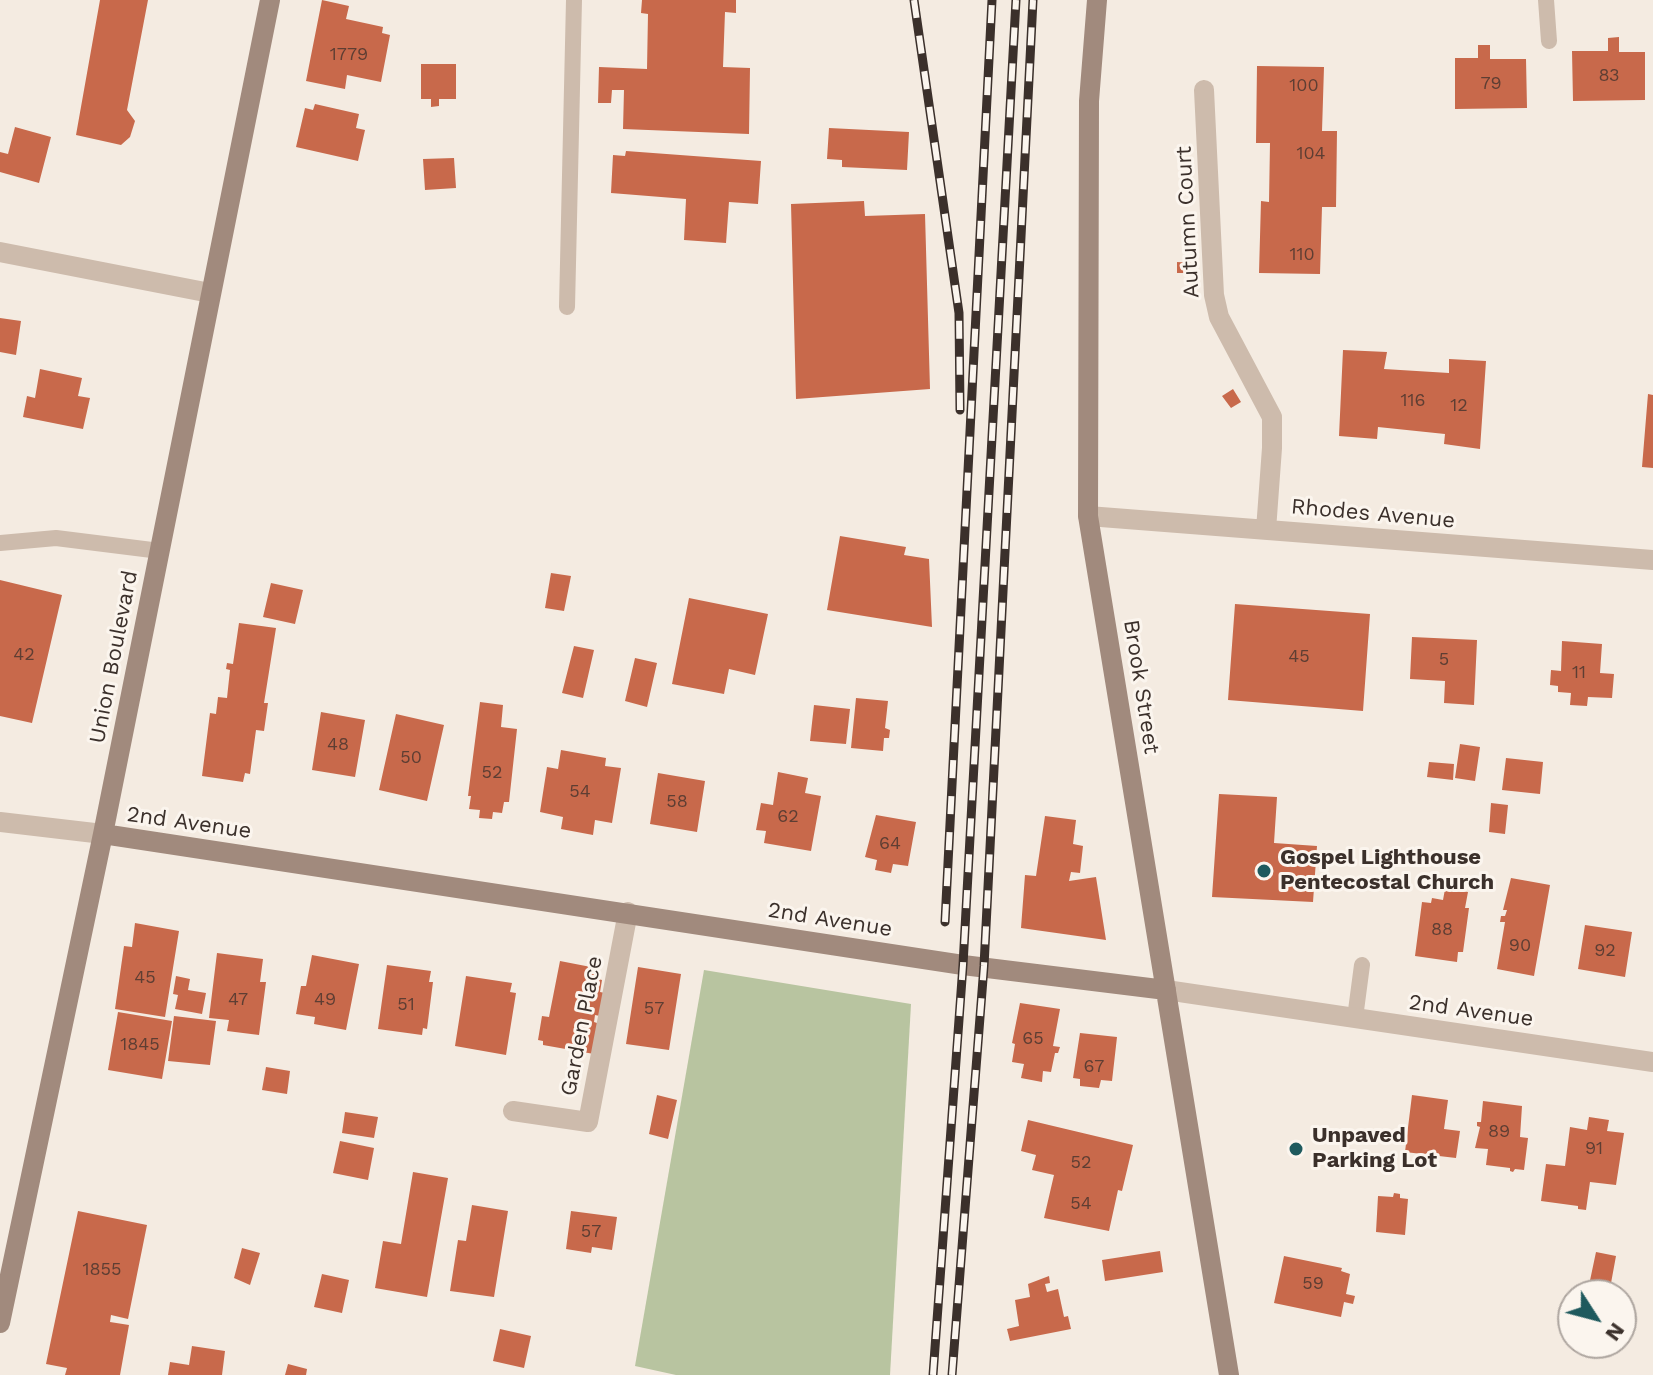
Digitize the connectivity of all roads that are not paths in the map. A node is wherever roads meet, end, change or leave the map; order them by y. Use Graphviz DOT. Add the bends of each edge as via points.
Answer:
graph roads {
  1 [pos="270,0"];
  2 [pos="574,0"];
  3 [pos="1097,0"];
  4 [pos="1546,0"];
  5 [pos="1549,41"];
  6 [pos="1204,90"];
  7 [pos="0,252"];
  8 [pos="210,293"];
  9 [pos="567,307"];
  10 [pos="1088,516"];
  11 [pos="1266,530"];
  12 [pos="0,543"];
  13 [pos="160,551"];
  14 [pos="1653,560"];
  15 [pos="0,822"];
  16 [pos="103,834"];
  17 [pos="628,912"];
  18 [pos="1362,965"];
  19 [pos="1166,990"];
  20 [pos="1355,1018"];
  21 [pos="1653,1062"];
  22 [pos="513,1111"];
  23 [pos="0,1323"];
  24 [pos="1229,1375"];
  1 -- 8 [label="street, Union Boulevard"];
  2 -- 9 [label="lane"];
  3 -- 10 [label="street, Brook Street" via="1089,101"];
  4 -- 5 [label="lane"];
  6 -- 11 [label="street, Autumn Court" via="1214,295 1219,317 1272,417"];
  7 -- 8 [label="street"];
  8 -- 13 [label="street, Union Boulevard"];
  10 -- 11 [label="street, Rhodes Avenue"];
  10 -- 19 [label="street, Brook Street"];
  11 -- 14 [label="street, Rhodes Avenue"];
  12 -- 13 [label="lane" via="56,538"];
  13 -- 16 [label="street, Union Boulevard"];
  15 -- 16 [label="street, 2nd Avenue"];
  16 -- 17 [label="street, 2nd Avenue"];
  16 -- 23 [label="street, Union Boulevard"];
  17 -- 19 [label="street, 2nd Avenue" via="963,965"];
  17 -- 22 [label="street, Garden Place" via="588,1122"];
  18 -- 20 [label="lane"];
  19 -- 20 [label="street, 2nd Avenue"];
  19 -- 24 [label="street, Brook Street"];
  20 -- 21 [label="street, 2nd Avenue"];
}
